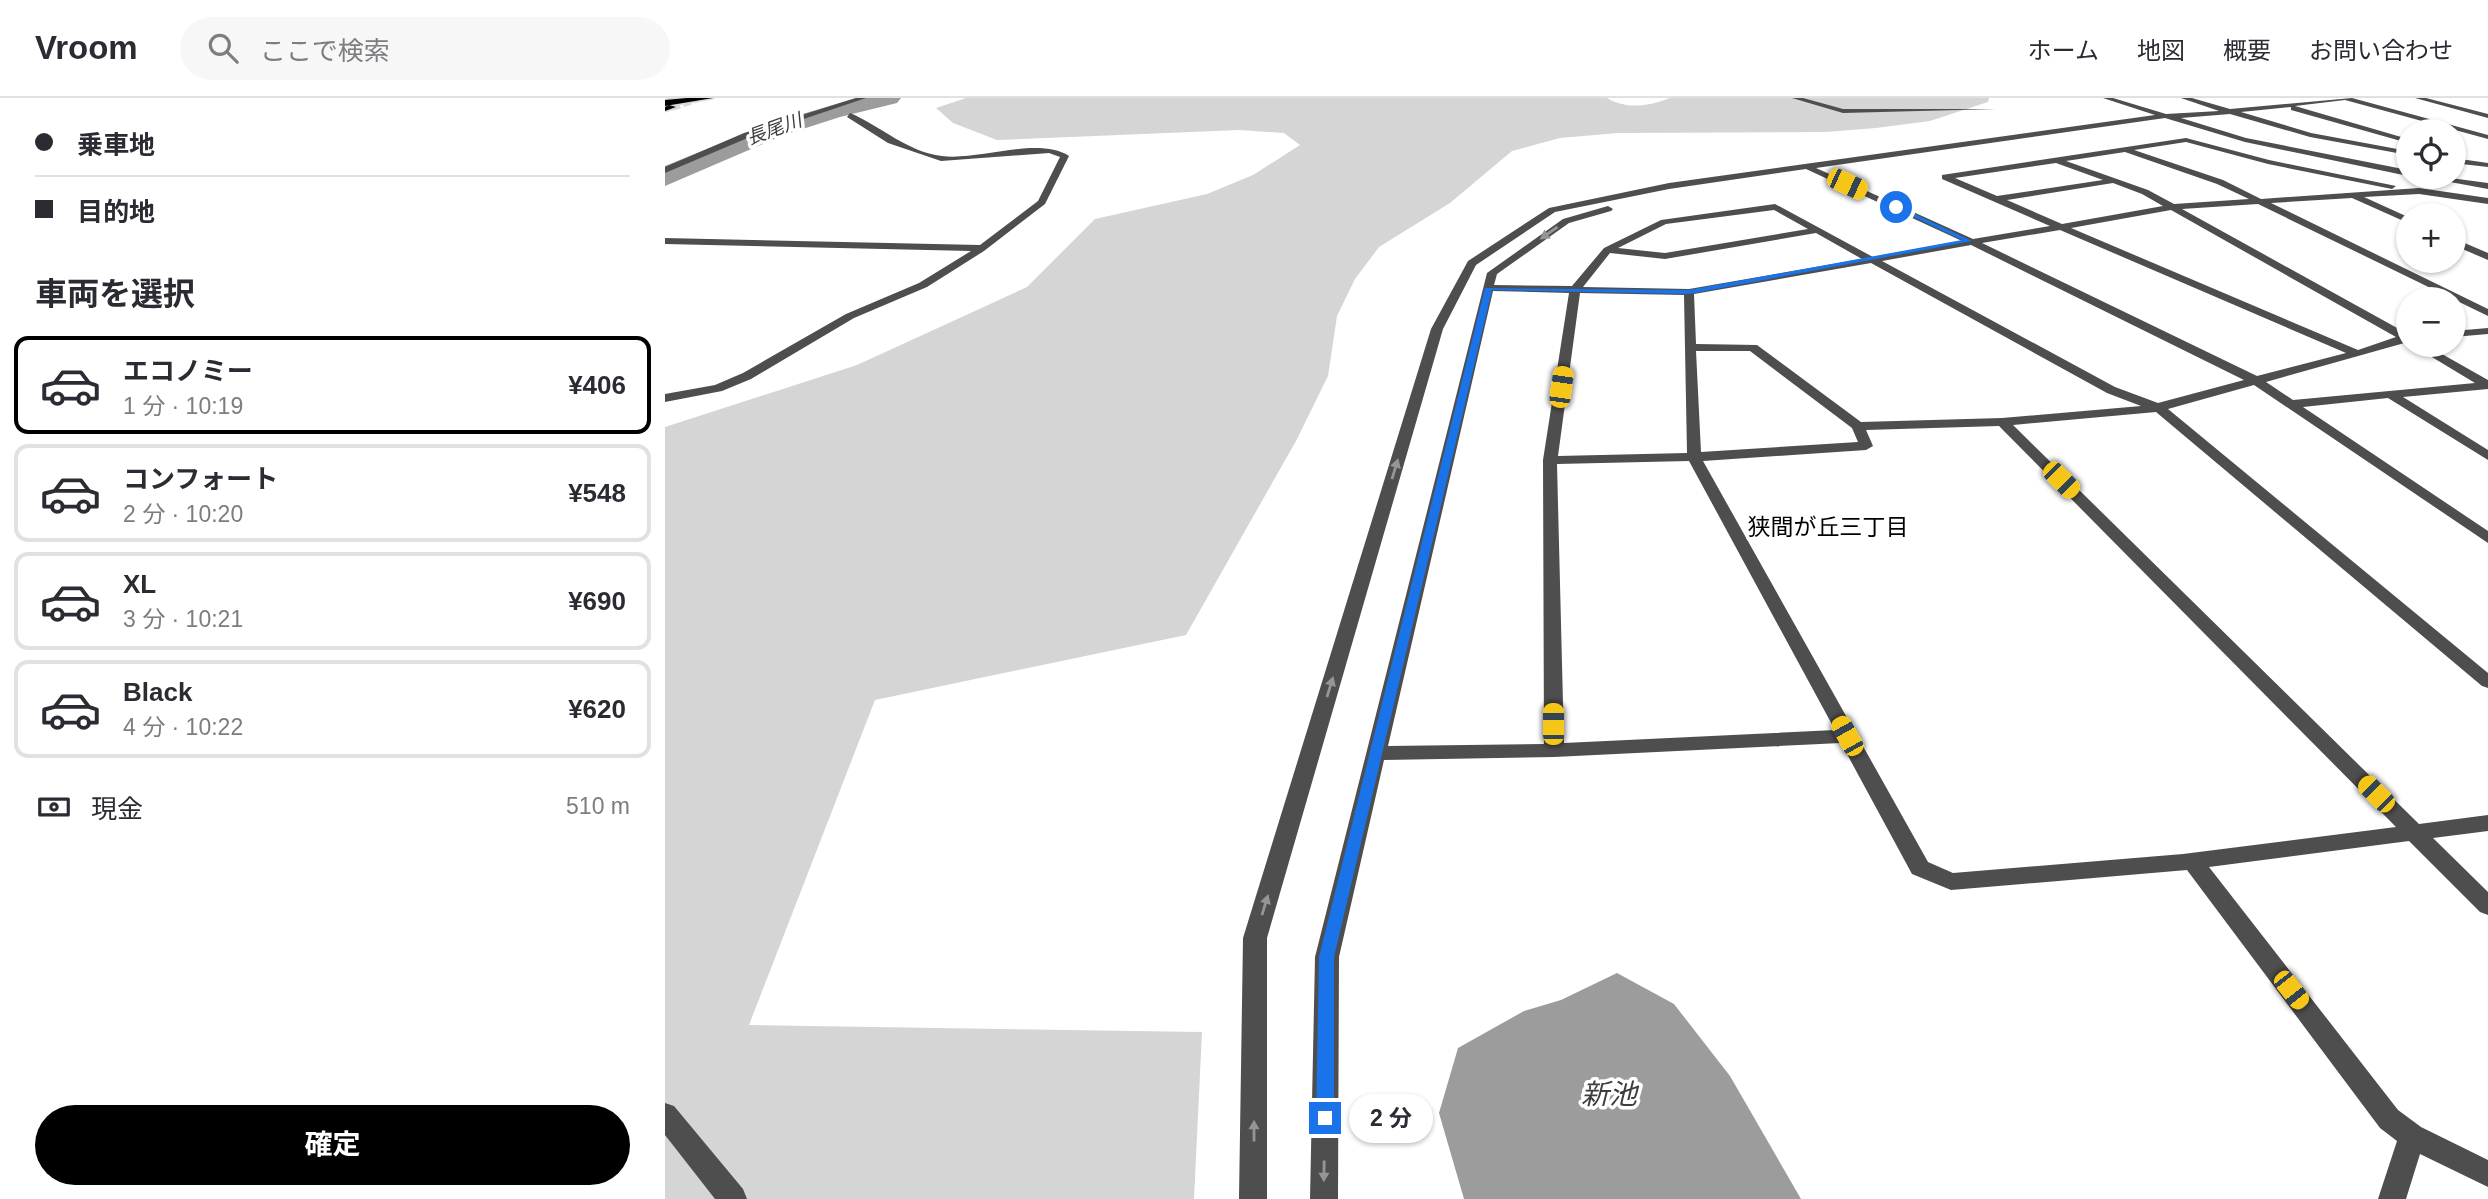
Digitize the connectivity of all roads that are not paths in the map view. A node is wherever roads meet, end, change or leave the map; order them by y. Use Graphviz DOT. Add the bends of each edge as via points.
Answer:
graph roads {
  1 [pos="709,98"];
  2 [pos="863,98"];
  3 [pos="1795,98"];
  4 [pos="2106,98"];
  5 [pos="2130,98"];
  6 [pos="2184,98"];
  7 [pos="2260,98"];
  8 [pos="2345,98"];
  9 [pos="2418,98"];
  10 [pos="2284,105"];
  11 [pos="667,106"];
  12 [pos="1992,108"];
  13 [pos="2229,112"];
  14 [pos="850,115"];
  15 [pos="2164,116"];
  16 [pos="2488,116"];
  17 [pos="2187,119"];
  18 [pos="2488,137"];
  19 [pos="2396,139"];
  20 [pos="2124,150"];
  21 [pos="2396,151"];
  22 [pos="2056,160"];
  23 [pos="2466,162"];
  24 [pos="2396,164"];
  25 [pos="2488,165"];
  26 [pos="1808,167"];
  27 [pos="665,170"];
  28 [pos="2396,171"];
  29 [pos="1822,173"];
  30 [pos="2466,175"];
  31 [pos="2488,179"];
  32 [pos="2113,180"];
  33 [pos="2466,183"];
  34 [pos="2488,186"];
  35 [pos="2419,191"];
  36 [pos="2353,195"];
  37 [pos="1997,199"];
  38 [pos="2261,201"];
  39 [pos="2485,202"];
  40 [pos="2173,207"];
  41 [pos="2396,215"];
  42 [pos="2058,226"];
  43 [pos="1818,230"];
  44 [pos="665,241"];
  45 [pos="1969,241"];
  46 [pos="2466,247"];
  47 [pos="981,248"];
  48 [pos="1607,250"];
  49 [pos="2488,257"];
  50 [pos="1872,260"];
  51 [pos="1489,288"];
  52 [pos="1575,290"];
  53 [pos="1689,292"];
  54 [pos="2488,313"];
  55 [pos="2488,331"];
  56 [pos="2396,332"];
  57 [pos="2466,333"];
  58 [pos="2396,342"];
  59 [pos="1690,348"];
  60 [pos="2357,354"];
  61 [pos="2439,357"];
  62 [pos="2255,380"];
  63 [pos="2488,385"];
  64 [pos="2389,394"];
  65 [pos="665,398"];
  66 [pos="2290,404"];
  67 [pos="2159,408"];
  68 [pos="2002,422"];
  69 [pos="1858,426"];
  70 [pos="2488,456"];
  71 [pos="1694,457"];
  72 [pos="1550,460"];
  73 [pos="2488,538"];
  74 [pos="2488,682"];
  75 [pos="1847,736"];
  76 [pos="1554,750"];
  77 [pos="1376,753"];
  78 [pos="2488,824"];
  79 [pos="2415,833"];
  80 [pos="2192,861"];
  81 [pos="2488,905"];
  82 [pos="665,1115"];
  83 [pos="2412,1136"];
  84 [pos="2488,1174"];
  85 [pos="733,1199"];
  86 [pos="1254,1199"];
  87 [pos="1324,1199"];
  88 [pos="2392,1199"];
  1 -- 11 [label="highway"];
  2 -- 27 [label="street" via="747,135"];
  3 -- 12 [label="street" via="1843,111"];
  4 -- 15 [label="street"];
  5 -- 17 [label="street"];
  6 -- 13 [label="street"];
  7 -- 10 [label="street"];
  8 -- 10 [label="street"];
  8 -- 18 [label="street"];
  9 -- 16 [label="street"];
  10 -- 13 [label="street"];
  10 -- 19 [label="street"];
  13 -- 17 [label="street"];
  13 -- 21 [label="street" via="2310,135"];
  14 -- 47 [label="street" via="891,141 941,159 1049,151 1065,156 1042,202"];
  15 -- 17 [label="street"];
  15 -- 26 [label="street"];
  17 -- 24 [label="street"];
  17 -- 28 [label="street" via="2245,140"];
  17 -- 29 [label="street"];
  20 -- 22 [label="street"];
  20 -- 35 [label="street" via="2186,140 2268,162"];
  20 -- 38 [label="street" via="2220,182"];
  22 -- 32 [label="street"];
  22 -- 37 [label="street" via="1945,177"];
  23 -- 25 [label="street"];
  26 -- 29 [label="street"];
  86 -- 26 [label="street, one-way" via="1255,938 1437,329 1472,263 1552,210 1669,186"];
  29 -- 45 [label="street"];
  29 -- 51 [label="street, one-way" via="1628,203 1566,221 1492,273"];
  30 -- 31 [label="street"];
  32 -- 37 [label="street"];
  32 -- 40 [label="street"];
  33 -- 34 [label="street"];
  35 -- 36 [label="street"];
  35 -- 39 [label="street"];
  36 -- 38 [label="street"];
  36 -- 41 [label="street"];
  37 -- 42 [label="street"];
  38 -- 40 [label="street"];
  38 -- 54 [label="street"];
  40 -- 42 [label="street"];
  40 -- 56 [label="street"];
  42 -- 45 [label="street"];
  42 -- 60 [label="street"];
  43 -- 48 [label="street" via="1665,256"];
  43 -- 48 [label="street" via="1775,207 1664,222"];
  43 -- 50 [label="street"];
  44 -- 47 [label="street"];
  45 -- 50 [label="street"];
  45 -- 62 [label="street"];
  46 -- 49 [label="street"];
  47 -- 65 [label="street" via="923,285 850,316 747,376 718,388"];
  48 -- 52 [label="street"];
  50 -- 53 [label="street"];
  50 -- 67 [label="street" via="2111,390"];
  51 -- 52 [label="street"];
  51 -- 77 [label="street"];
  52 -- 53 [label="street"];
  52 -- 72 [label="street"];
  53 -- 59 [label="street"];
  55 -- 57 [label="street"];
  58 -- 60 [label="street"];
  59 -- 69 [label="street" via="1753,347"];
  59 -- 71 [label="street"];
  60 -- 62 [label="street"];
  61 -- 63 [label="street"];
  62 -- 66 [label="street"];
  62 -- 67 [label="street"];
  63 -- 64 [label="street"];
  64 -- 66 [label="street"];
  64 -- 70 [label="street"];
  66 -- 73 [label="street"];
  67 -- 68 [label="street"];
  67 -- 74 [label="street"];
  68 -- 69 [label="street"];
  68 -- 79 [label="street"];
  69 -- 71 [label="street" via="1866,446"];
  71 -- 72 [label="street"];
  71 -- 75 [label="street"];
  72 -- 76 [label="street"];
  75 -- 76 [label="street"];
  75 -- 80 [label="street" via="1920,869 1951,882"];
  76 -- 77 [label="street"];
  77 -- 87 [label="street, one-way" via="1327,957"];
  78 -- 79 [label="street"];
  79 -- 80 [label="street"];
  79 -- 81 [label="street"];
  80 -- 83 [label="street" via="2389,1119"];
  82 -- 85 [label="street"];
  83 -- 84 [label="street"];
  83 -- 88 [label="street"];
}
